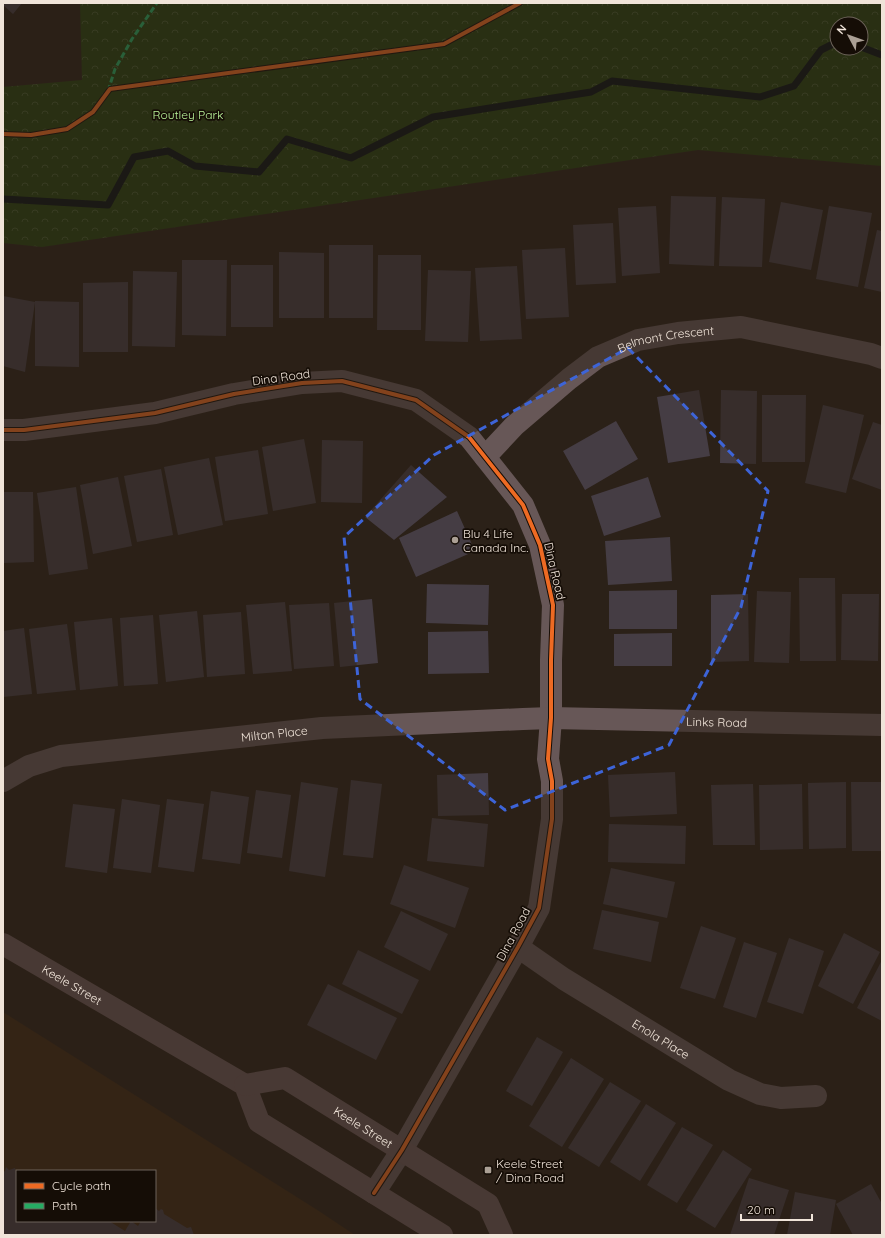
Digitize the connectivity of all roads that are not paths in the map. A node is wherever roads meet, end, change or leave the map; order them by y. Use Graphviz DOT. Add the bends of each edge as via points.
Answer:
graph roads {
  1 [pos="882,358"];
  2 [pos="3,430"];
  3 [pos="485,457"];
  4 [pos="551,718"];
  5 [pos="882,725"];
  6 [pos="3,781"];
  7 [pos="3,944"];
  8 [pos="518,947"];
  9 [pos="245,1085"];
  10 [pos="816,1096"];
  11 [pos="402,1150"];
  12 [pos="374,1193"];
  13 [pos="442,1235"];
  14 [pos="502,1235"];
  1 -- 3 [label="street, Belmont Crescent" via="740,327 638,340 598,358 569,379 514,426"];
  2 -- 3 [label="street, Dina Road" via="24,430 154,413 234,394 302,383 342,381 416,400 469,437"];
  3 -- 4 [label="street, Dina Road" via="523,505 540,545 553,605"];
  4 -- 5 [label="street, Links Road"];
  4 -- 6 [label="street, Milton Place" via="322,728 61,756 29,766"];
  4 -- 8 [label="street, Dina Road" via="548,759 552,781 552,819 539,908"];
  7 -- 9 [label="main road, Keele Street"];
  8 -- 10 [label="street, Enola Place" via="564,979 729,1080 760,1094 781,1098"];
  8 -- 11 [label="street, Dina Road"];
  9 -- 11 [label="main road, Keele Street" via="285,1078"];
  9 -- 12 [label="main road" via="259,1122"];
  11 -- 12 [label="street, Dina Road"];
  11 -- 14 [label="main road, Keele Street" via="488,1204"];
  12 -- 13 [label="main road"];
}
